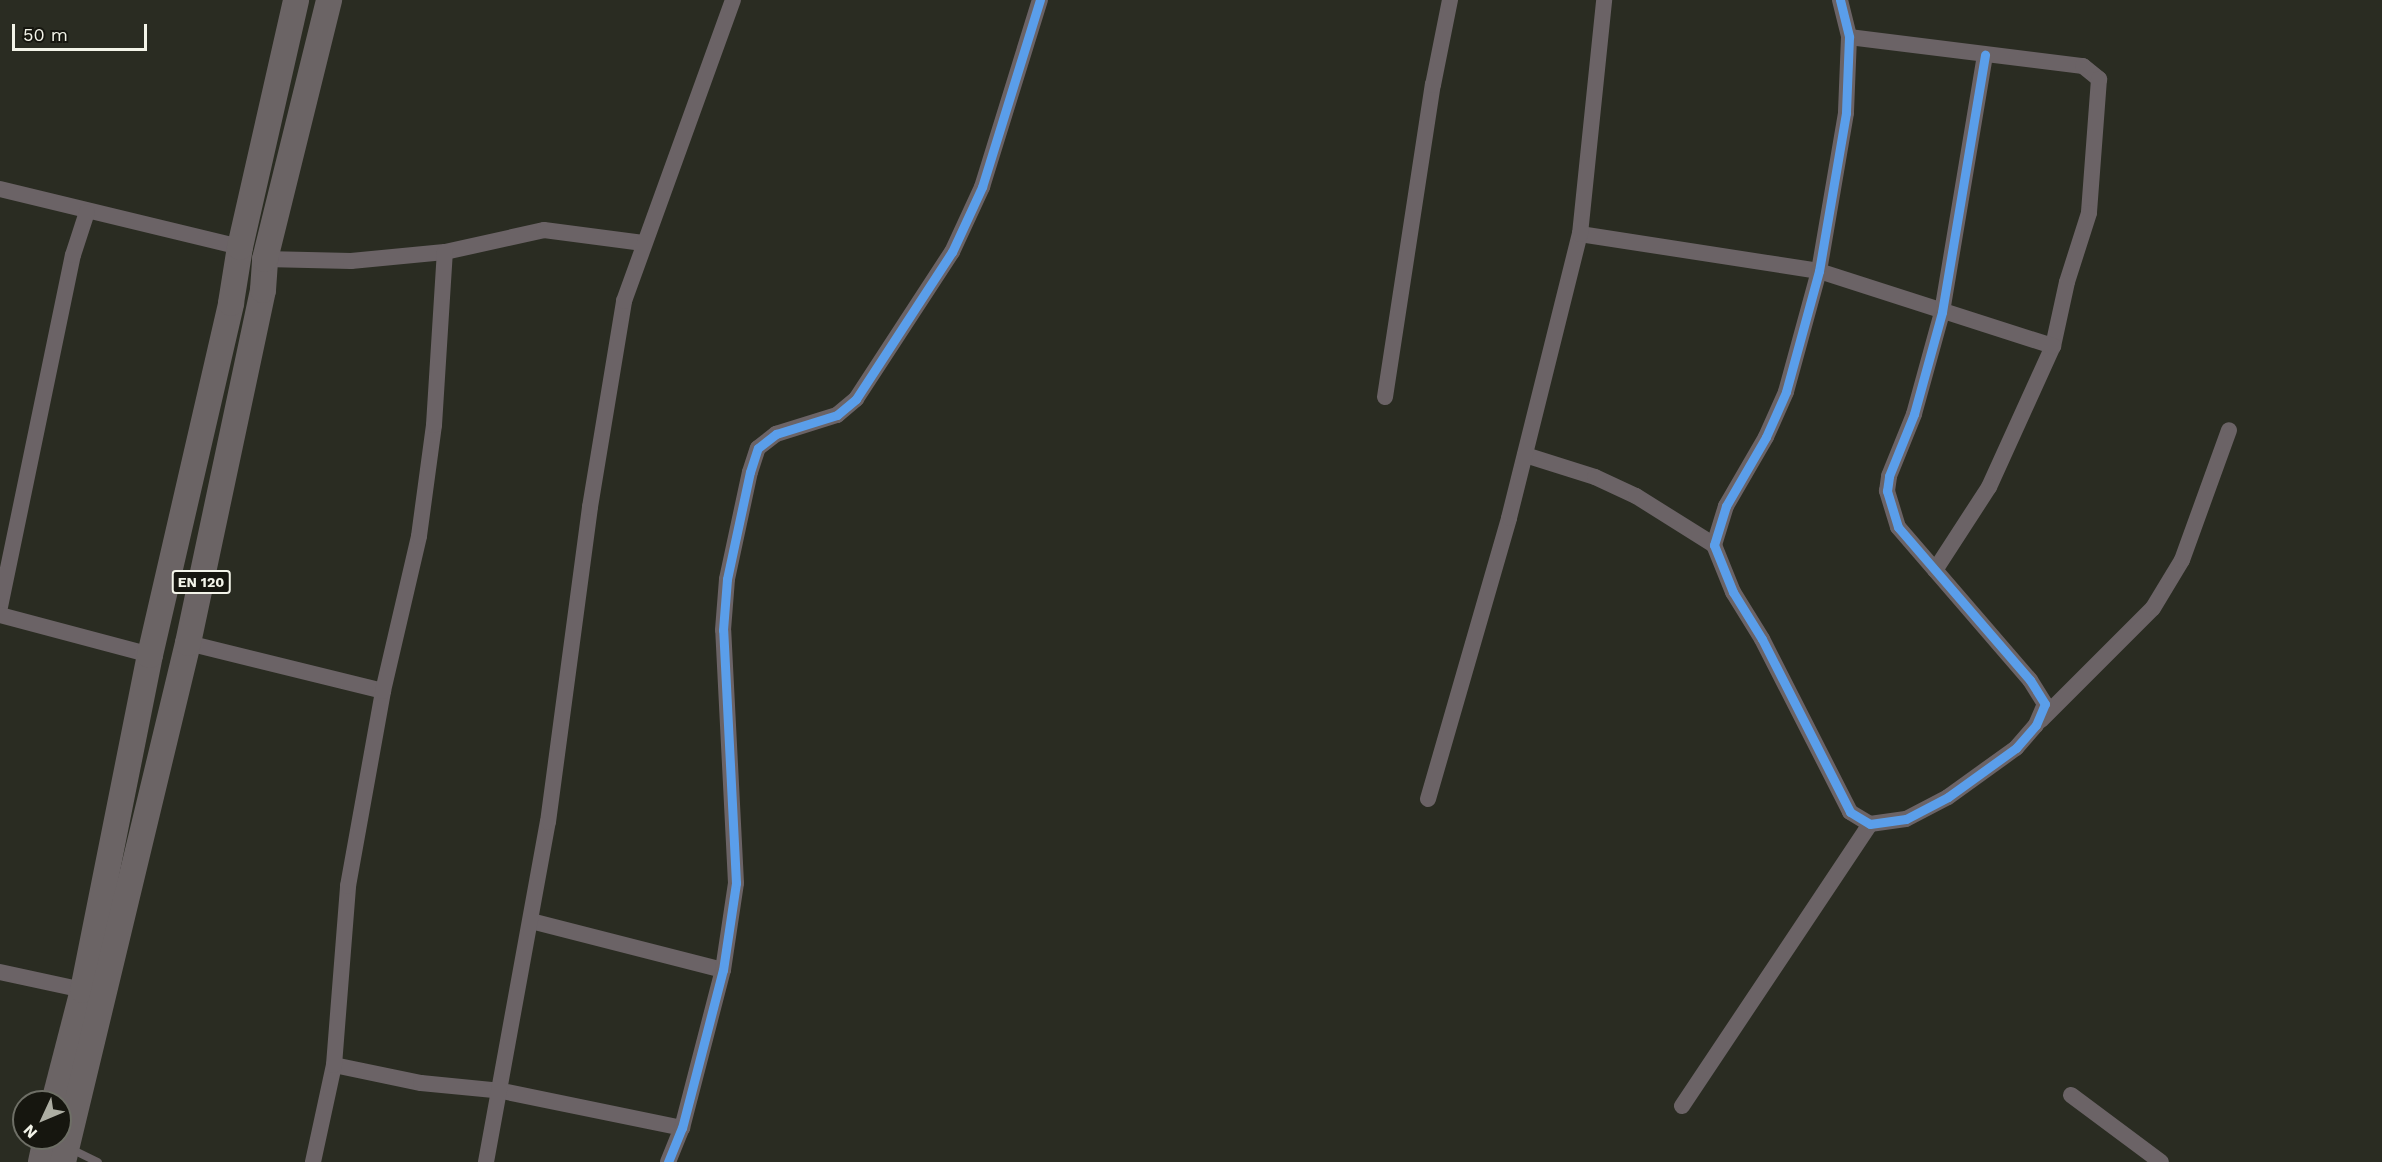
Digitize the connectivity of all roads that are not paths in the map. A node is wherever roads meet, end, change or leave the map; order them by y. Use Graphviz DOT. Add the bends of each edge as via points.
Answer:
graph roads {
  1 [pos="296,0"];
  2 [pos="328,0"];
  3 [pos="733,0"];
  4 [pos="1041,0"];
  5 [pos="1450,0"];
  6 [pos="1604,0"];
  7 [pos="1840,0"];
  8 [pos="1849,37"];
  9 [pos="1985,55"];
  10 [pos="0,189"];
  11 [pos="87,212"];
  12 [pos="1580,234"];
  13 [pos="643,243"];
  14 [pos="240,247"];
  15 [pos="445,252"];
  16 [pos="266,259"];
  17 [pos="1820,271"];
  18 [pos="1942,312"];
  19 [pos="2053,346"];
  20 [pos="1385,397"];
  21 [pos="2229,430"];
  22 [pos="1525,454"];
  23 [pos="185,507"];
  24 [pos="217,509"];
  25 [pos="1714,545"];
  26 [pos="1935,570"];
  27 [pos="0,608"];
  28 [pos="0,615"];
  29 [pos="188,643"];
  30 [pos="150,655"];
  31 [pos="383,691"];
  32 [pos="2036,725"];
  33 [pos="1428,799"];
  34 [pos="1870,824"];
  35 [pos="531,921"];
  36 [pos="723,970"];
  37 [pos="0,972"];
  38 [pos="83,990"];
  39 [pos="334,1065"];
  40 [pos="57,1090"];
  41 [pos="502,1091"];
  42 [pos="2071,1095"];
  43 [pos="72,1098"];
  44 [pos="1682,1106"];
  45 [pos="682,1128"];
  46 [pos="58,1150"];
  47 [pos="62,1150"];
  48 [pos="41,1162"];
  49 [pos="98,1162"];
  50 [pos="313,1162"];
  51 [pos="486,1162"];
  52 [pos="668,1162"];
  53 [pos="2161,1162"];
  1 -- 14 [label="main road, EN 120"];
  2 -- 16 [label="main road, EN 120"];
  3 -- 13 [label="street"];
  4 -- 36 [label="street" via="982,187 952,252 856,399 837,415 776,434 758,448 755,456 727,579 723,630 736,883"];
  5 -- 20 [label="street"];
  6 -- 12 [label="street"];
  7 -- 8 [label="street"];
  8 -- 9 [label="street"];
  8 -- 17 [label="street" via="1846,113"];
  9 -- 18 [label="street"];
  9 -- 19 [label="street" via="2083,66 2099,79 2089,213 2067,282"];
  10 -- 11 [label="street"];
  11 -- 14 [label="street" via="152,223"];
  11 -- 27 [label="street" via="73,255"];
  12 -- 17 [label="street"];
  12 -- 22 [label="street"];
  13 -- 15 [label="street" via="544,230"];
  13 -- 35 [label="street" via="624,301"];
  14 -- 23 [label="main road, EN 120"];
  15 -- 16 [label="street" via="351,261"];
  15 -- 31 [label="street" via="434,425 419,536"];
  16 -- 24 [label="main road, EN 120" via="263,290"];
  17 -- 18 [label="street"];
  17 -- 25 [label="street" via="1786,392 1766,437 1726,506"];
  18 -- 19 [label="street"];
  18 -- 26 [label="street" via="1914,414 1889,476 1887,492 1898,527"];
  19 -- 26 [label="street" via="1989,487"];
  21 -- 32 [label="street" via="2182,560 2153,608"];
  22 -- 25 [label="street" via="1595,477 1636,496"];
  22 -- 33 [label="street"];
  23 -- 24 [label="main road"];
  23 -- 30 [label="main road, EN 120"];
  24 -- 29 [label="main road, EN 120"];
  25 -- 34 [label="street" via="1733,592 1762,639 1850,812"];
  26 -- 32 [label="street" via="2030,680 2045,704"];
  28 -- 30 [label="street"];
  29 -- 31 [label="street"];
  29 -- 43 [label="main road, EN 120"];
  30 -- 38 [label="main road, EN 120"];
  31 -- 39 [label="street" via="348,886"];
  32 -- 34 [label="street" via="2016,748 1948,796 1906,819"];
  34 -- 44 [label="street"];
  35 -- 36 [label="street"];
  35 -- 41 [label="street"];
  36 -- 45 [label="street"];
  37 -- 38 [label="street"];
  38 -- 40 [label="main road, EN 120"];
  39 -- 41 [label="street" via="410,1082"];
  39 -- 50 [label="street"];
  41 -- 45 [label="street"];
  41 -- 51 [label="street"];
  42 -- 53 [label="street"];
  45 -- 52 [label="street"];
  46 -- 48 [label="main road, EN 120"];
  47 -- 49 [label="lane"];
}
